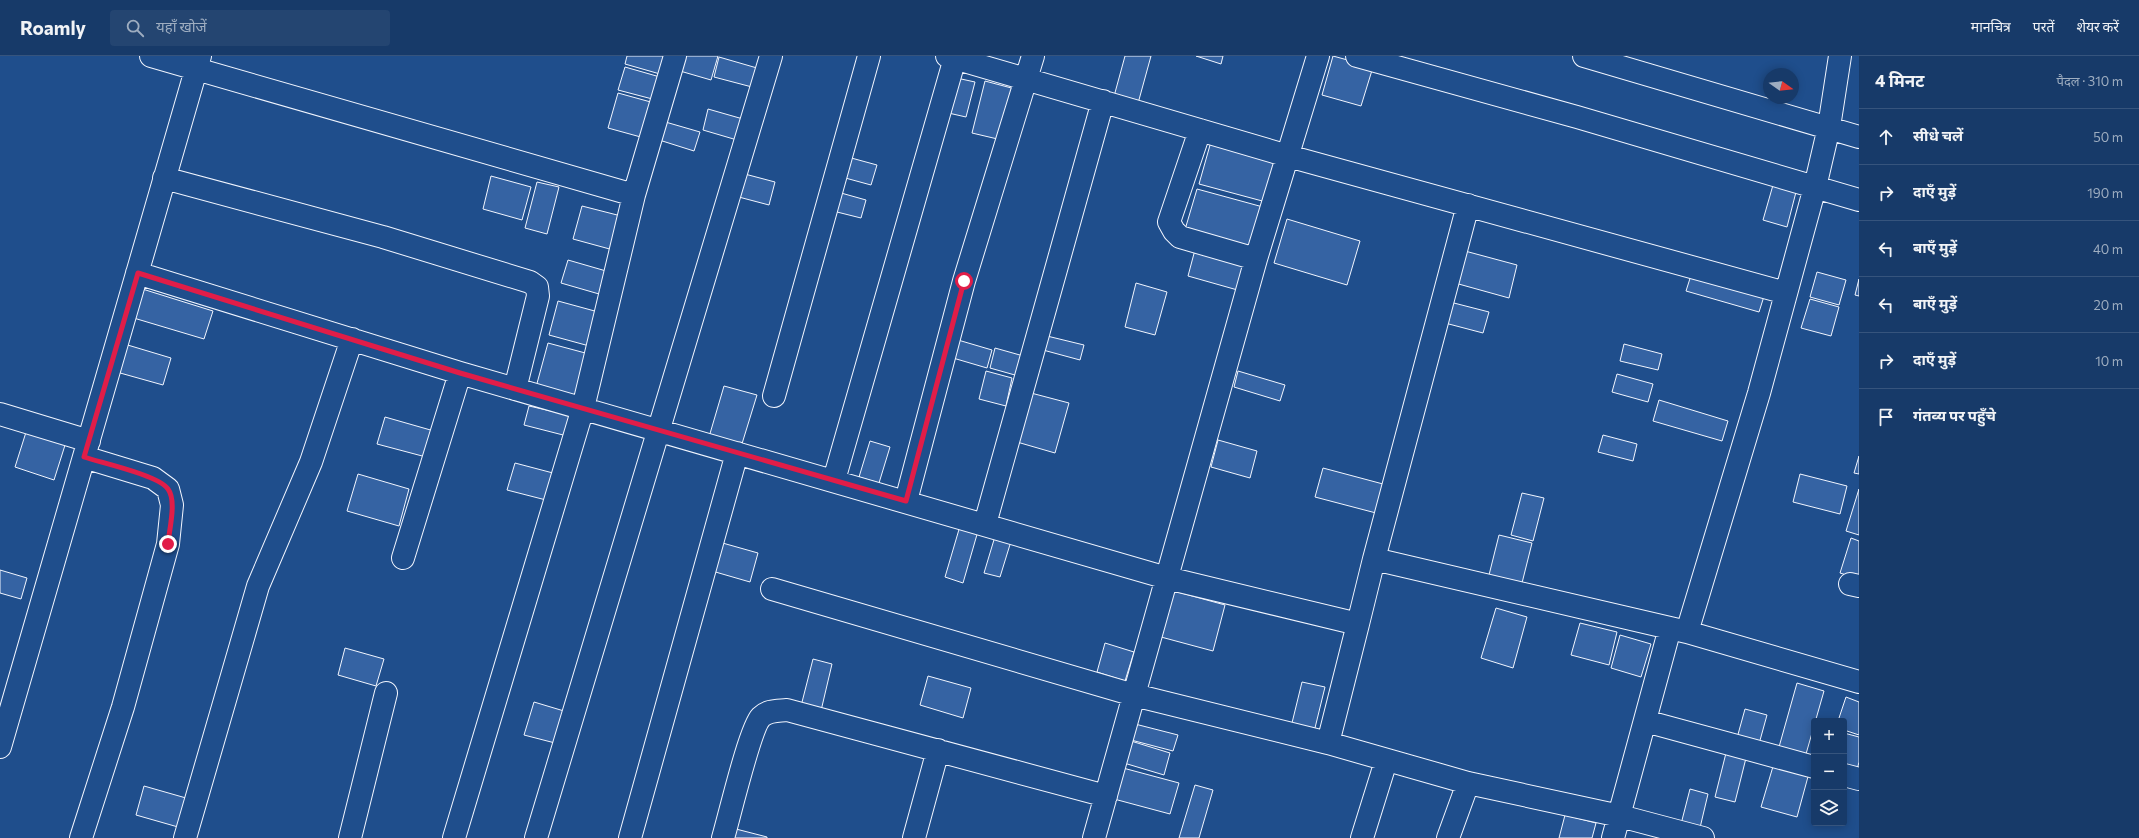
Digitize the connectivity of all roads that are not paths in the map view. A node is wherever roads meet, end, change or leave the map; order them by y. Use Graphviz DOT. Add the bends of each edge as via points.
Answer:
graph roads {
  1 [pos="151,56"];
  2 [pos="675,56"];
  3 [pos="771,56"];
  4 [pos="869,56"];
  5 [pos="1032,56"];
  6 [pos="1318,56"];
  7 [pos="1357,56"];
  8 [pos="1584,56"];
  9 [pos="1840,56"];
  10 [pos="951,57"];
  11 [pos="198,63"];
  12 [pos="1026,79"];
  13 [pos="1103,101"];
  14 [pos="1829,127"];
  15 [pos="1200,130"];
  16 [pos="1859,137"];
  17 [pos="1288,156"];
  18 [pos="164,178"];
  19 [pos="1815,188"];
  20 [pos="634,195"];
  21 [pos="1859,200"];
  22 [pos="1468,205"];
  23 [pos="1256,259"];
  24 [pos="138,273"];
  25 [pos="1786,293"];
  26 [pos="352,339"];
  27 [pos="460,373"];
  28 [pos="515,389"];
  29 [pos="774,396"];
  30 [pos="583,408"];
  31 [pos="0,414"];
  32 [pos="657,430"];
  33 [pos="87,449"];
  34 [pos="737,453"];
  35 [pos="834,480"];
  36 [pos="906,501"];
  37 [pos="985,524"];
  38 [pos="403,558"];
  39 [pos="1374,560"];
  40 [pos="1167,578"];
  41 [pos="772,589"];
  42 [pos="1358,624"];
  43 [pos="1678,630"];
  44 [pos="1859,682"];
  45 [pos="386,693"];
  46 [pos="1134,695"];
  47 [pos="1645,721"];
  48 [pos="1328,743"];
  49 [pos="0,747"];
  50 [pos="938,750"];
  51 [pos="1386,761"];
  52 [pos="1811,766"];
  53 [pos="1847,776"];
  54 [pos="1859,779"];
  55 [pos="1468,783"];
  56 [pos="1106,796"];
  57 [pos="1620,816"];
  58 [pos="81,838"];
  59 [pos="185,838"];
  60 [pos="350,838"];
  61 [pos="454,838"];
  62 [pos="536,838"];
  63 [pos="630,838"];
  64 [pos="723,838"];
  65 [pos="914,838"];
  66 [pos="1095,838"];
  67 [pos="1362,838"];
  68 [pos="1448,838"];
  69 [pos="1613,838"];
  70 [pos="1703,838"];
  1 -- 11 [label="street"];
  2 -- 20 [label="street"];
  3 -- 32 [label="street"];
  4 -- 29 [label="street"];
  5 -- 12 [label="street"];
  6 -- 17 [label="street"];
  7 -- 19 [label="street" via="1577,117"];
  8 -- 14 [label="street"];
  9 -- 14 [label="street"];
  10 -- 12 [label="street"];
  10 -- 35 [label="street"];
  11 -- 18 [label="street"];
  11 -- 20 [label="street"];
  12 -- 13 [label="street"];
  12 -- 36 [label="street" via="964,281"];
  13 -- 15 [label="street"];
  13 -- 37 [label="street"];
  14 -- 16 [label="street"];
  14 -- 19 [label="street"];
  15 -- 17 [label="street"];
  15 -- 23 [label="street" via="1169,222 1180,237"];
  17 -- 22 [label="street"];
  17 -- 23 [label="street"];
  18 -- 24 [label="street"];
  18 -- 28 [label="street" via="384,237 530,282 537,287 538,296"];
  19 -- 21 [label="street"];
  19 -- 25 [label="street"];
  20 -- 30 [label="street"];
  22 -- 25 [label="street"];
  22 -- 39 [label="street"];
  23 -- 40 [label="street"];
  24 -- 26 [label="street"];
  24 -- 33 [label="street"];
  25 -- 43 [label="street" via="1759,393"];
  26 -- 27 [label="street"];
  26 -- 59 [label="street" via="311,462 258,586"];
  27 -- 28 [label="street"];
  27 -- 38 [label="street"];
  28 -- 30 [label="street"];
  30 -- 32 [label="street"];
  30 -- 61 [label="street"];
  31 -- 33 [label="street"];
  32 -- 34 [label="street"];
  32 -- 62 [label="street"];
  33 -- 49 [label="street"];
  33 -- 58 [label="street" via="153,478 168,489 172,504 166,552 123,707"];
  34 -- 35 [label="street"];
  34 -- 63 [label="street"];
  35 -- 36 [label="street"];
  36 -- 37 [label="street"];
  37 -- 40 [label="street"];
  39 -- 42 [label="street"];
  39 -- 43 [label="street"];
  40 -- 42 [label="street"];
  40 -- 46 [label="street"];
  41 -- 46 [label="street"];
  42 -- 48 [label="street"];
  43 -- 44 [label="street"];
  43 -- 47 [label="street"];
  45 -- 60 [label="street"];
  46 -- 48 [label="street"];
  46 -- 56 [label="street"];
  47 -- 52 [label="street"];
  47 -- 57 [label="street"];
  48 -- 51 [label="street"];
  50 -- 56 [label="street"];
  50 -- 64 [label="street" via="786,710 771,711 760,718 752,736"];
  50 -- 65 [label="street"];
  51 -- 55 [label="street"];
  51 -- 67 [label="street"];
  53 -- 54 [label="street"];
  55 -- 57 [label="street"];
  55 -- 68 [label="street"];
  56 -- 66 [label="street"];
  57 -- 69 [label="street"];
  57 -- 70 [label="street"];
}
